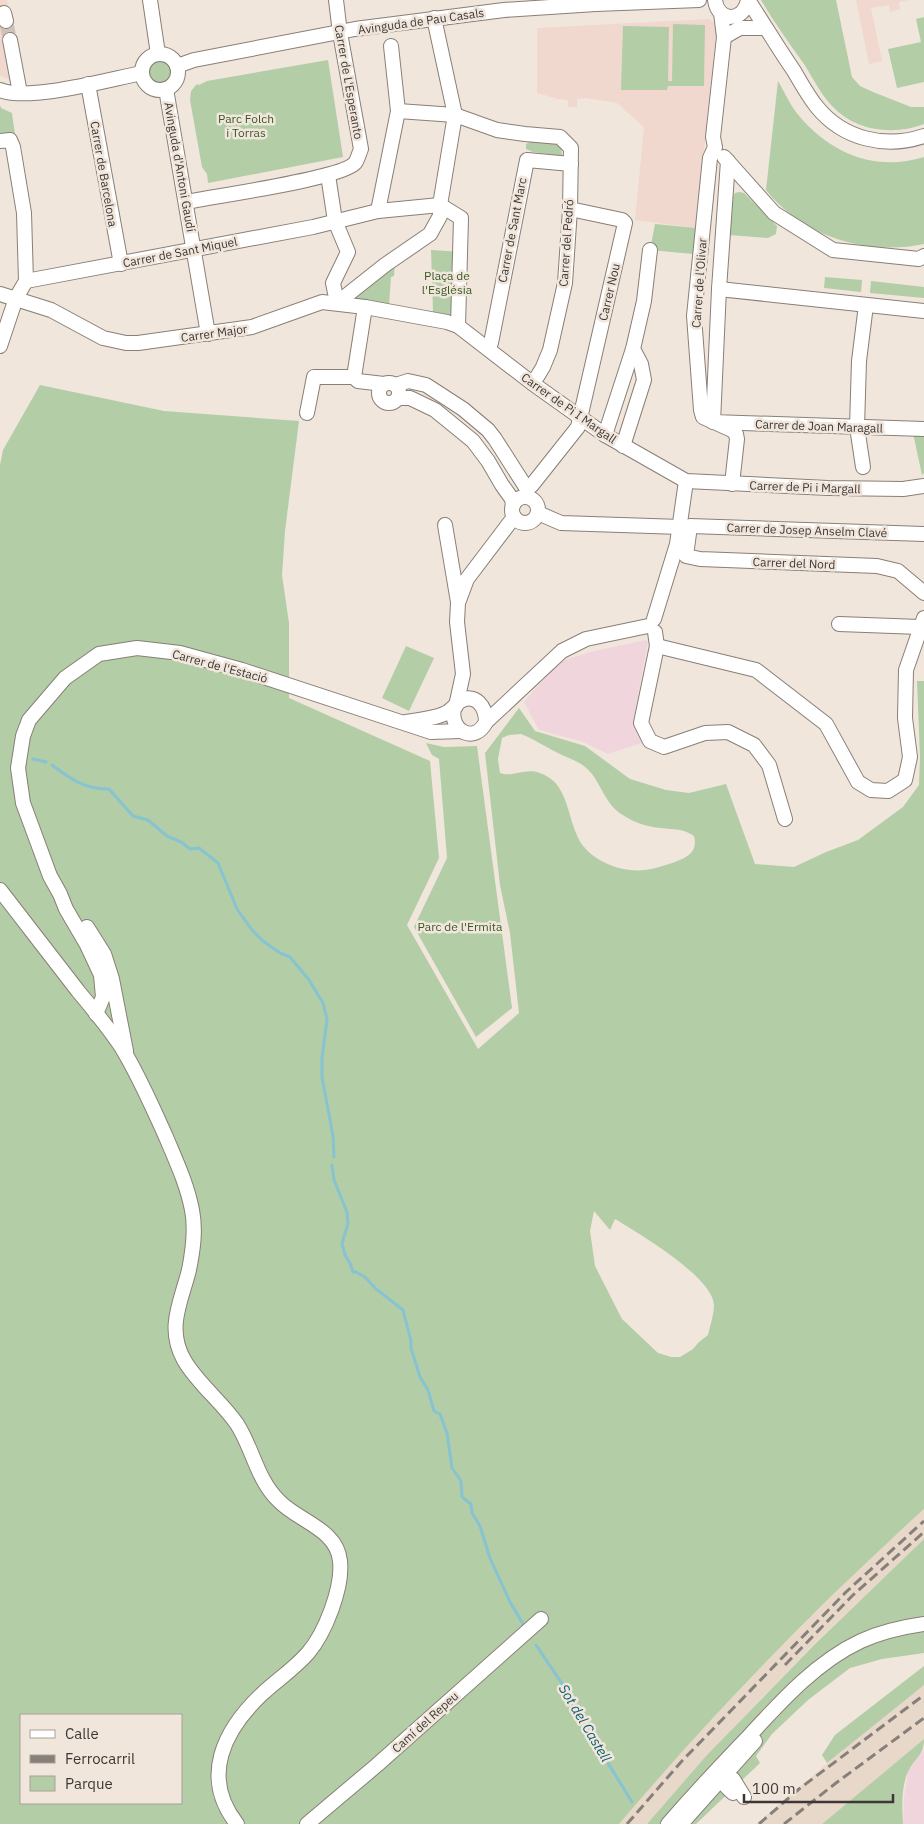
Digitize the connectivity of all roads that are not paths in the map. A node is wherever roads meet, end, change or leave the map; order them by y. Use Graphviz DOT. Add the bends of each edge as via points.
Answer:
graph roads {
  1 [pos="150,0"];
  2 [pos="336,0"];
  3 [pos="698,0"];
  4 [pos="748,0"];
  5 [pos="717,6"];
  6 [pos="739,15"];
  7 [pos="434,18"];
  8 [pos="760,28"];
  9 [pos="340,32"];
  10 [pos="724,37"];
  11 [pos="10,40"];
  12 [pos="776,44"];
  13 [pos="391,46"];
  14 [pos="158,54"];
  15 [pos="177,66"];
  16 [pos="142,73"];
  17 [pos="88,84"];
  18 [pos="166,89"];
  19 [pos="0,90"];
  20 [pos="20,93"];
  21 [pos="398,112"];
  22 [pos="455,115"];
  23 [pos="924,136"];
  24 [pos="0,141"];
  25 [pos="722,155"];
  26 [pos="571,164"];
  27 [pos="328,175"];
  28 [pos="186,202"];
  29 [pos="440,204"];
  30 [pos="570,209"];
  31 [pos="378,210"];
  32 [pos="335,221"];
  33 [pos="194,250"];
  34 [pos="650,250"];
  35 [pos="924,256"];
  36 [pos="121,264"];
  37 [pos="26,281"];
  38 [pos="719,289"];
  39 [pos="0,294"];
  40 [pos="16,298"];
  41 [pos="337,303"];
  42 [pos="866,305"];
  43 [pos="365,307"];
  44 [pos="924,311"];
  45 [pos="458,326"];
  46 [pos="208,334"];
  47 [pos="491,343"];
  48 [pos="0,346"];
  49 [pos="633,349"];
  50 [pos="354,377"];
  51 [pos="537,377"];
  52 [pos="393,389"];
  53 [pos="307,414"];
  54 [pos="581,418"];
  55 [pos="713,422"];
  56 [pos="857,428"];
  57 [pos="924,428"];
  58 [pos="605,435"];
  59 [pos="623,446"];
  60 [pos="863,467"];
  61 [pos="686,481"];
  62 [pos="732,484"];
  63 [pos="924,486"];
  64 [pos="519,502"];
  65 [pos="538,513"];
  66 [pos="445,525"];
  67 [pos="685,526"];
  68 [pos="924,534"];
  69 [pos="924,593"];
  70 [pos="458,603"];
  71 [pos="922,623"];
  72 [pos="839,624"];
  73 [pos="652,625"];
  74 [pos="657,646"];
  75 [pos="463,674"];
  76 [pos="511,699"];
  77 [pos="478,702"];
  78 [pos="455,707"];
  79 [pos="405,722"];
  80 [pos="486,722"];
  81 [pos="461,732"];
  82 [pos="785,819"];
  83 [pos="0,890"];
  84 [pos="60,894"];
  85 [pos="101,975"];
  86 [pos="76,988"];
  87 [pos="116,1001"];
  88 [pos="96,1014"];
  89 [pos="127,1057"];
  90 [pos="541,1619"];
  91 [pos="924,1624"];
  92 [pos="802,1684"];
  93 [pos="750,1734"];
  94 [pos="729,1784"];
  95 [pos="690,1799"];
  96 [pos="237,1824"];
  97 [pos="307,1824"];
  98 [pos="668,1824"];
  99 [pos="681,1824"];
  1 -- 14 [label="street"];
  2 -- 9 [label="street, Carrer de L'Esperanto"];
  3 -- 5 [label="street, Avinguda de Pau Casals"];
  3 -- 7 [label="street, Avinguda de Pau Casals" via="523,8"];
  4 -- 6 [label="street, Carrer de l'Olivar" via="747,8"];
  4 -- 12 [label="street"];
  5 -- 6 [label="street, Avinguda de Pau Casals" via="727,16"];
  5 -- 10 [label="street, Carrer de l'Olivar"];
  6 -- 8 [label="street"];
  6 -- 10 [label="street, Carrer de l'Olivar"];
  7 -- 9 [label="street, Avinguda de Pau Casals"];
  7 -- 22 [label="street"];
  8 -- 10 [label="street" via="740,28"];
  8 -- 12 [label="street"];
  9 -- 15 [label="street, Avinguda de Pau Casals"];
  9 -- 27 [label="street, Carrer de L'Esperanto" via="361,148 355,163"];
  10 -- 25 [label="street, Carrer de l'Olivar" via="712,137"];
  11 -- 20 [label="street"];
  12 -- 23 [label="street" via="816,106 843,129 881,142"];
  13 -- 21 [label="street"];
  14 -- 15 [label="street" via="170,57"];
  14 -- 16 [label="street" via="145,62"];
  15 -- 18 [label="street" via="177,77"];
  16 -- 17 [label="street"];
  16 -- 18 [label="street" via="150,87"];
  17 -- 20 [label="street"];
  17 -- 36 [label="street, Carrer de Barcelona"];
  18 -- 28 [label="street, Avinguda d'Antoni Gaudí"];
  19 -- 20 [label="street"];
  21 -- 22 [label="street, Carrer del Pedró"];
  21 -- 31 [label="street"];
  22 -- 26 [label="street, Carrer del Pedró" via="497,130 560,137 571,148"];
  22 -- 29 [label="street"];
  24 -- 37 [label="street" via="10,140 13,147 24,213"];
  25 -- 35 [label="street" via="774,214 833,250 918,259"];
  25 -- 38 [label="street, Carrer de l'Olivar"];
  25 -- 55 [label="street, Carrer de l'Olivar" via="710,158 694,316 700,410 703,417"];
  26 -- 30 [label="street, Carrer del Pedró"];
  26 -- 47 [label="street, Carrer de Sant Marc" via="527,160"];
  27 -- 28 [label="street"];
  27 -- 32 [label="street"];
  28 -- 33 [label="street, Avinguda d'Antoni Gaudí"];
  29 -- 31 [label="street, Carrer de Sant Miquel"];
  29 -- 41 [label="street" via="440,216 430,234"];
  29 -- 45 [label="street" via="461,218"];
  30 -- 51 [label="street, Carrer del Pedró" via="565,283 550,350"];
  30 -- 54 [label="street, Carrer Nou" via="625,223"];
  31 -- 32 [label="street, Carrer de Sant Miquel"];
  32 -- 33 [label="street, Carrer de Sant Miquel"];
  32 -- 41 [label="street" via="348,252 333,283"];
  33 -- 36 [label="street, Carrer de Sant Miquel"];
  33 -- 46 [label="street, Avinguda d'Antoni Gaudí"];
  34 -- 49 [label="street" via="644,301"];
  36 -- 37 [label="street, Carrer de Sant Miquel"];
  37 -- 40 [label="street"];
  38 -- 42 [label="street"];
  38 -- 55 [label="street, Carrer de l'Olivar"];
  39 -- 40 [label="street, Carrer Major"];
  40 -- 46 [label="street, Carrer Major" via="50,310 115,341 138,343"];
  40 -- 48 [label="street"];
  41 -- 43 [label="street, Carrer Major"];
  41 -- 46 [label="street, Carrer Major" via="322,302 252,327"];
  42 -- 44 [label="street"];
  42 -- 56 [label="street" via="859,361"];
  43 -- 45 [label="street, Carrer Major" via="432,318"];
  43 -- 50 [label="street"];
  45 -- 54 [label="street, Carrer de Pi I Margall"];
  49 -- 58 [label="street"];
  49 -- 59 [label="street" via="641,364 644,380"];
  50 -- 52 [label="street"];
  50 -- 53 [label="street" via="314,377"];
  52 -- 64 [label="street" via="435,410 473,441 502,485"];
  52 -- 64 [label="street" via="408,381 426,385 488,430 495,439"];
  54 -- 58 [label="street, Carrer de Pi I Margall"];
  54 -- 64 [label="street" via="578,427"];
  55 -- 56 [label="street, Carrer de Joan Maragall"];
  55 -- 62 [label="street, Carrer de l'Olivar" via="732,430 737,439"];
  56 -- 57 [label="street, Carrer de Joan Maragall"];
  56 -- 60 [label="street"];
  58 -- 59 [label="street, Carrer de Pi I Margall"];
  59 -- 61 [label="street, Carrer de Pi I Margall"];
  61 -- 62 [label="street, Carrer de Pi i Margall"];
  61 -- 67 [label="street"];
  62 -- 63 [label="street, Carrer de Pi i Margall" via="861,489"];
  64 -- 65 [label="street" via="535,501"];
  64 -- 65 [label="street" via="520,522 533,520"];
  64 -- 70 [label="street" via="467,579"];
  65 -- 67 [label="street, Carrer de Josep Anselm Clavé" via="561,523"];
  66 -- 70 [label="street"];
  67 -- 68 [label="street, Carrer de Josep Anselm Clavé"];
  67 -- 69 [label="street, Carrer del Nord" via="686,556 877,566 898,571"];
  67 -- 73 [label="street"];
  70 -- 75 [label="street"];
  71 -- 72 [label="street"];
  71 -- 74 [label="street" via="906,670 905,718 910,757 905,780 888,792 871,790 858,782 826,724 756,670"];
  73 -- 74 [label="street"];
  73 -- 76 [label="street, Carrer de l'Estació" via="586,639 562,651"];
  74 -- 82 [label="street" via="641,723 650,741 664,747 705,733 728,732 754,745 769,765"];
  75 -- 77 [label="street"];
  75 -- 78 [label="street"];
  76 -- 77 [label="street, Carrer de l'Estació"];
  76 -- 80 [label="street, Carrer de l'Estació"];
  77 -- 78 [label="street, Carrer de l'Estació" via="467,699"];
  77 -- 80 [label="street" via="486,712"];
  78 -- 79 [label="street, Carrer de l'Estació" via="443,714"];
  78 -- 81 [label="street" via="452,717"];
  79 -- 81 [label="street, Carrer de l'Estació" via="431,732"];
  79 -- 84 [label="street, Carrer de l'Estació" via="180,653 137,648 99,654 65,678 29,720 23,736 18,768 23,803"];
  80 -- 81 [label="street, Carrer de l'Estació" via="474,733"];
  83 -- 86 [label="street"];
  84 -- 85 [label="street, Carrer de l'Estació"];
  84 -- 87 [label="street, Carrer de l'Estació" via="104,954"];
  85 -- 86 [label="street" via="95,988"];
  85 -- 88 [label="street, Carrer de l'Estació" via="103,998"];
  86 -- 88 [label="street"];
  87 -- 88 [label="street" via="108,1010"];
  87 -- 89 [label="street, Carrer de l'Estació"];
  88 -- 89 [label="street"];
  89 -- 96 [label="street" via="140,1078 178,1165 192,1207 193,1246 175,1322 177,1346 192,1372 239,1428 271,1493 282,1505 323,1532 340,1556 338,1585 318,1638 308,1653 249,1708 228,1737 218,1768 218,1782 221,1797"];
  90 -- 97 [label="street, Camí del Repeu"];
  91 -- 92 [label="street" via="862,1641 830,1659"];
  92 -- 93 [label="street"];
  92 -- 94 [label="street" via="739,1760"];
  93 -- 94 [label="street" via="750,1740 725,1768"];
  93 -- 95 [label="street"];
  94 -- 95 [label="street" via="712,1782 698,1798"];
  94 -- 99 [label="street" via="707,1796"];
  95 -- 98 [label="street"];
}
